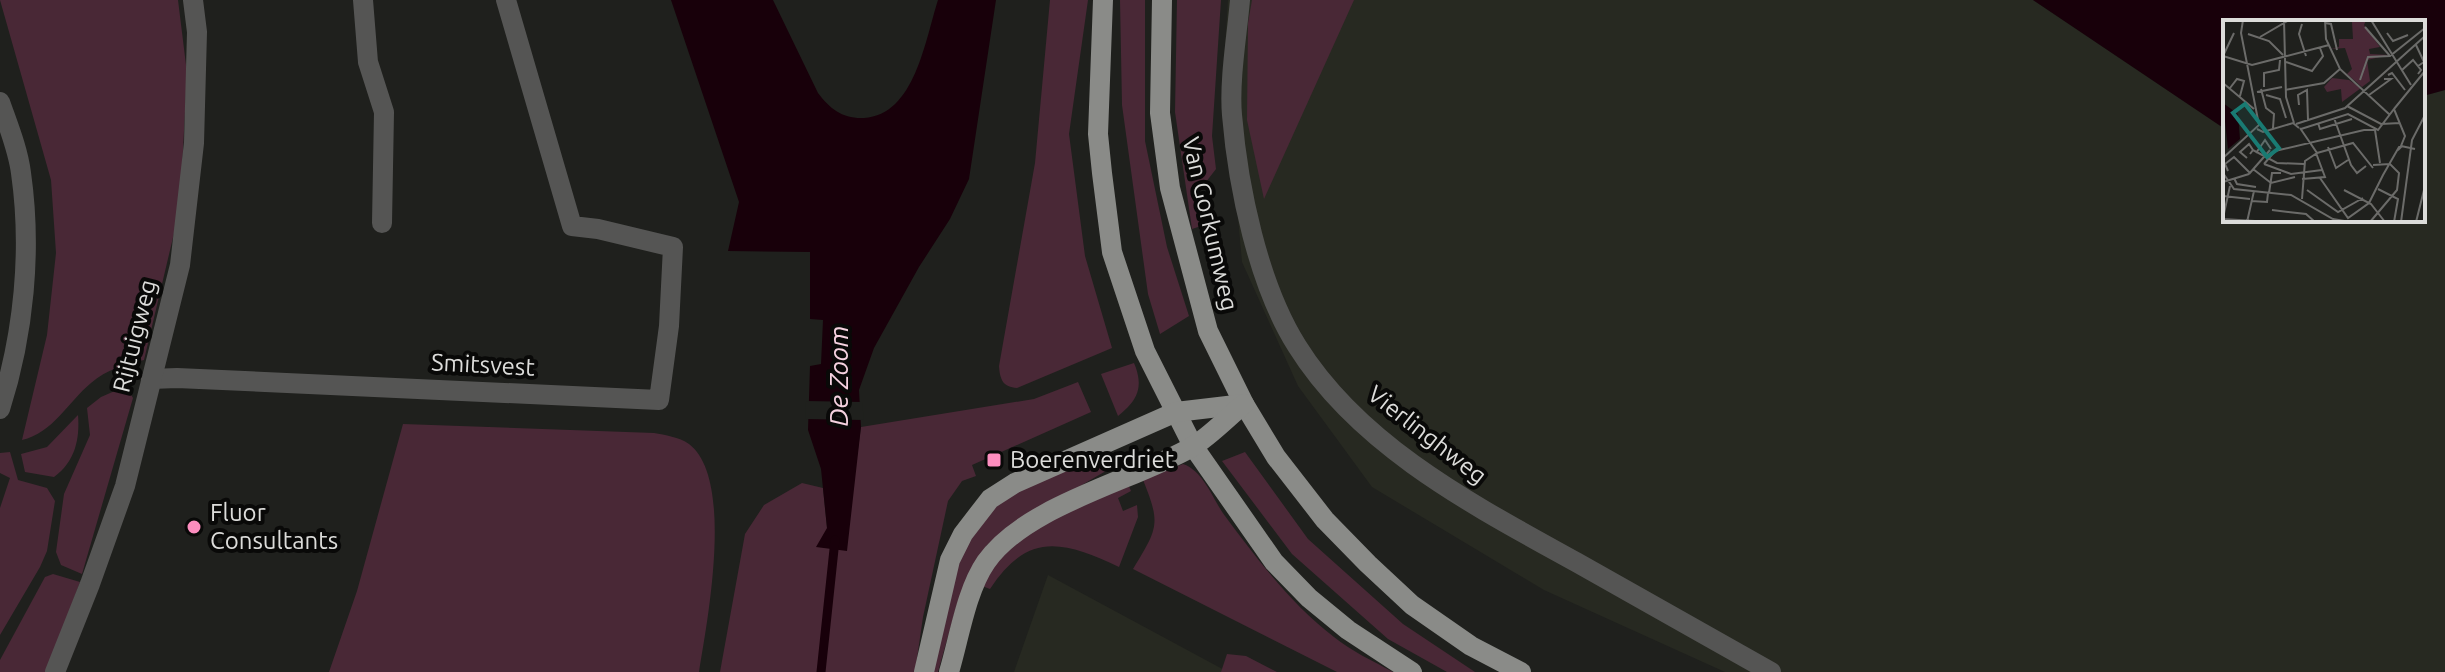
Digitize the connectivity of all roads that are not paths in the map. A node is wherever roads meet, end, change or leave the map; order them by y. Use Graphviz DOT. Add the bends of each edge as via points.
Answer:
graph roads {
  1 [pos="193,0"];
  2 [pos="363,0"];
  3 [pos="506,0"];
  4 [pos="1103,0"];
  5 [pos="1162,0"];
  6 [pos="1240,0"];
  7 [pos="0,102"];
  8 [pos="382,223"];
  9 [pos="151,379"];
  10 [pos="1244,404"];
  11 [pos="0,409"];
  12 [pos="1176,412"];
  13 [pos="1193,446"];
  14 [pos="55,672"];
  15 [pos="924,672"];
  16 [pos="949,672"];
  17 [pos="1412,672"];
  18 [pos="1521,672"];
  19 [pos="1771,672"];
  1 -- 9 [label="street, Rijtuigweg" via="194,143 180,265"];
  2 -- 8 [label="street" via="368,62 384,112"];
  3 -- 9 [label="street, Smitsvest" via="572,226 673,247 659,400"];
  4 -- 12 [label="main road" via="1098,134 1112,252 1145,351"];
  5 -- 10 [label="main road, Van Gorkumweg" via="1160,113 1170,188 1208,331"];
  6 -- 19 [label="street, Vierlinghweg" via="1231,112 1244,199 1266,280 1297,345 1341,402 1396,451 1469,503"];
  7 -- 11 [label="street" via="21,170 25,282 14,365"];
  9 -- 14 [label="street, Rijtuigweg" via="125,486"];
  10 -- 12 [label="main road"];
  10 -- 13 [label="main road"];
  10 -- 18 [label="main road, Van Gorkumweg" via="1276,457 1368,564 1412,605 1471,646"];
  12 -- 13 [label="main road"];
  12 -- 15 [label="main road" via="1015,483 982,506 950,560"];
  13 -- 16 [label="main road" via="1069,504 1004,542 975,583"];
  13 -- 17 [label="main road" via="1274,562 1348,630"];
}
